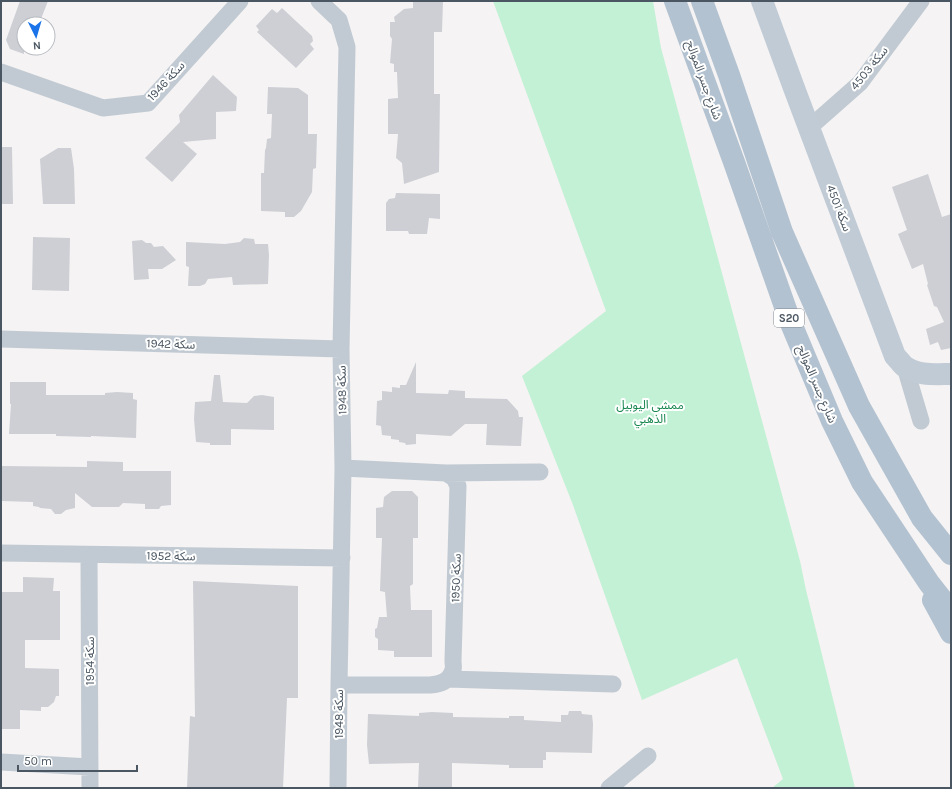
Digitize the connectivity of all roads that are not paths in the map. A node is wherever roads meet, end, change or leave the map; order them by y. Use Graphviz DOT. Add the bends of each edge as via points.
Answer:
graph roads {
  1 [pos="240,1"];
  2 [pos="319,1"];
  3 [pos="675,1"];
  4 [pos="702,1"];
  5 [pos="762,1"];
  6 [pos="921,1"];
  7 [pos="1,72"];
  8 [pos="809,128"];
  9 [pos="1,339"];
  10 [pos="341,349"];
  11 [pos="905,367"];
  12 [pos="951,374"];
  13 [pos="921,421"];
  14 [pos="344,468"];
  15 [pos="540,472"];
  16 [pos="446,473"];
  17 [pos="922,518"];
  18 [pos="891,525"];
  19 [pos="951,542"];
  20 [pos="1,553"];
  21 [pos="951,554"];
  22 [pos="89,555"];
  23 [pos="342,558"];
  24 [pos="951,611"];
  25 [pos="951,633"];
  26 [pos="448,679"];
  27 [pos="613,684"];
  28 [pos="339,685"];
  29 [pos="648,756"];
  30 [pos="1,762"];
  31 [pos="90,767"];
  32 [pos="90,788"];
  33 [pos="338,788"];
  34 [pos="609,788"];
  1 -- 7 [label="street, سكة 1946" via="148,103 103,108"];
  2 -- 10 [label="street, سكة 1948" via="339,20 347,47"];
  3 -- 18 [label="main road, شارع جسر الموالح / S20" via="790,321 832,421 862,482"];
  4 -- 17 [label="main road, شارع جسر الموالح / S20" via="782,232 859,406"];
  5 -- 8 [label="street, سكة 4501"];
  6 -- 8 [label="street, سكة 4503" via="860,83"];
  8 -- 11 [label="street, سكة 4501" via="895,356"];
  9 -- 10 [label="street, سكة 1942"];
  10 -- 14 [label="street, سكة 1948"];
  11 -- 12 [label="street" via="918,373"];
  11 -- 13 [label="street"];
  14 -- 16 [label="street"];
  14 -- 23 [label="street, سكة 1948"];
  15 -- 16 [label="street"];
  16 -- 26 [label="street, سكة 1950" via="454,478 458,486 453,670"];
  17 -- 19 [label="main road"];
  17 -- 21 [label="main road, شارع جسر الموالح / S20"];
  18 -- 24 [label="main road, شارع جسر الموالح / S20" via="929,583"];
  18 -- 25 [label="main road"];
  20 -- 22 [label="street, سكة 1952"];
  22 -- 23 [label="street, سكة 1952"];
  22 -- 31 [label="street, سكة 1954"];
  23 -- 28 [label="street, سكة 1948"];
  26 -- 27 [label="street"];
  26 -- 28 [label="street" via="440,684 430,685"];
  28 -- 33 [label="street, سكة 1948"];
  29 -- 34 [label="street"];
  30 -- 31 [label="street"];
  31 -- 32 [label="street, سكة 1954"];
}
